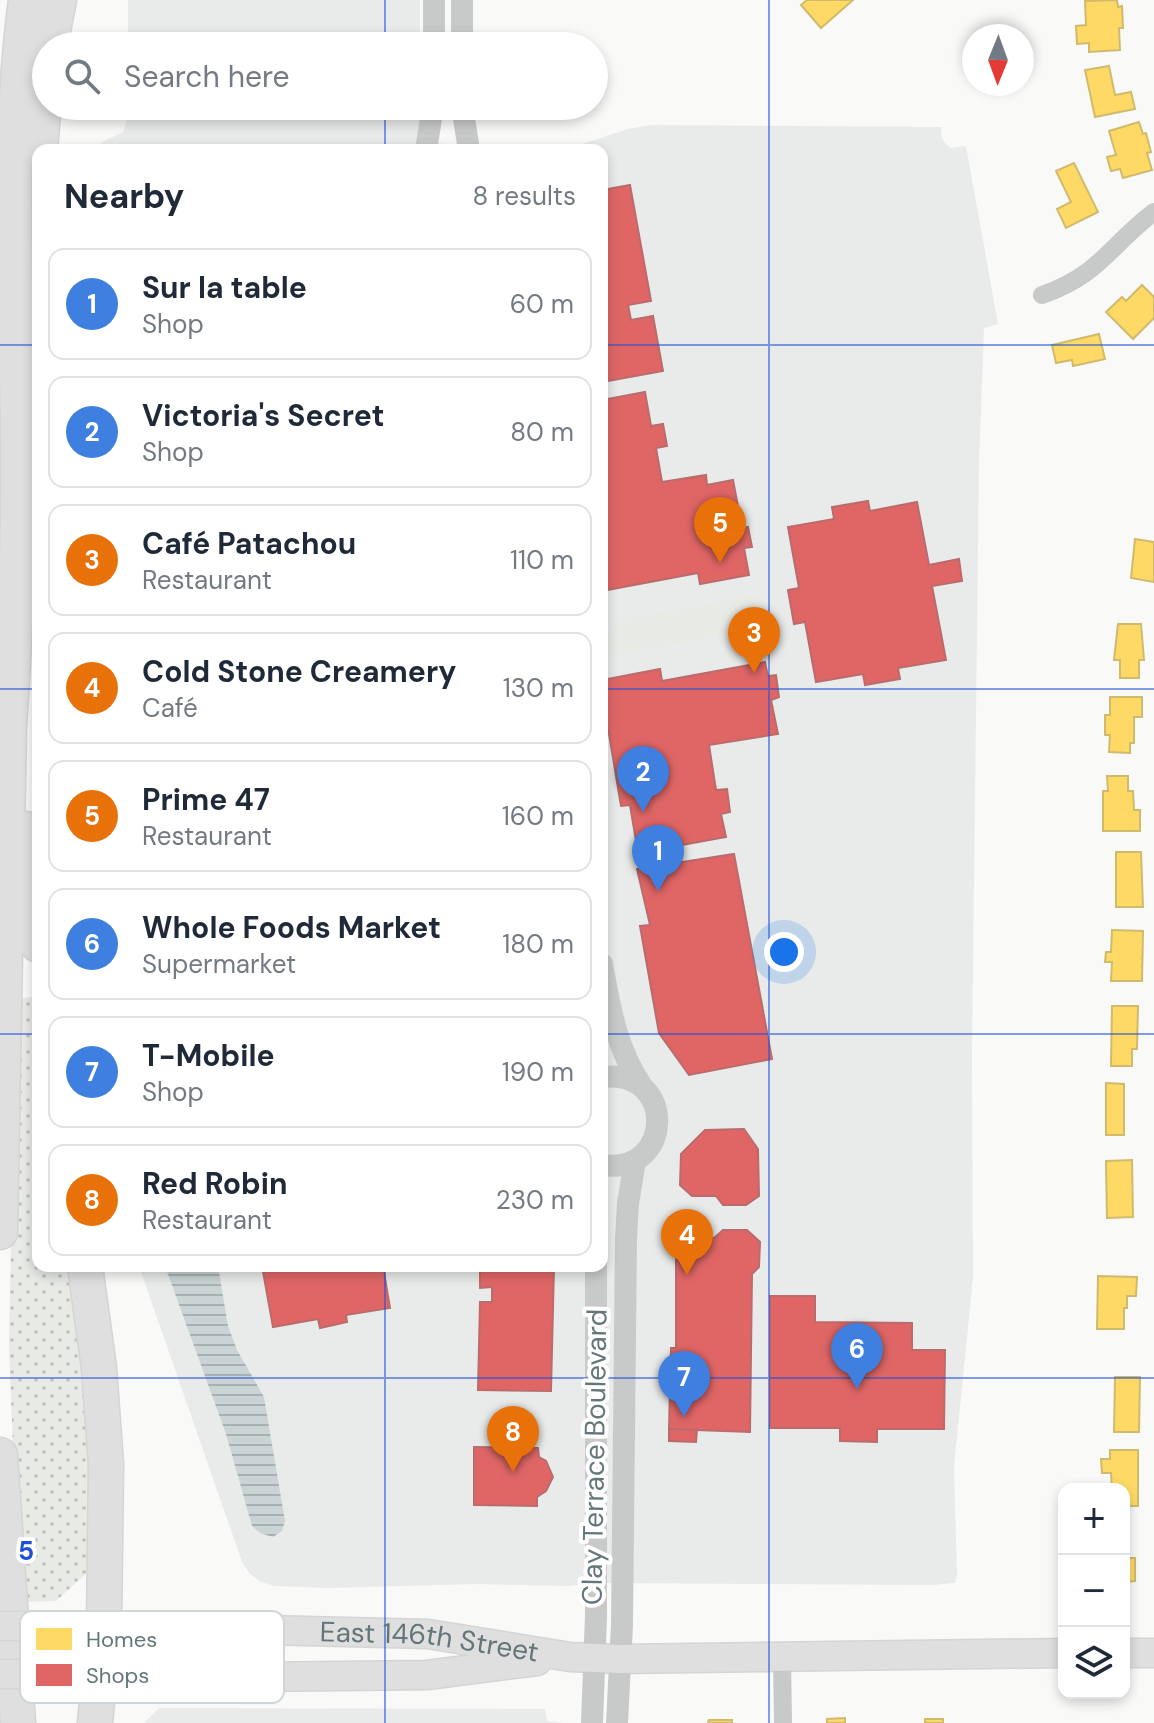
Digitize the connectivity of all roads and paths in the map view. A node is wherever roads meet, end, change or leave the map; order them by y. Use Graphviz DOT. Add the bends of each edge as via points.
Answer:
graph roads {
  1 [pos="26,0"];
  2 [pos="59,0"];
  3 [pos="434,0"];
  4 [pos="462,0"];
  5 [pos="53,32"];
  6 [pos="434,32"];
  7 [pos="462,32"];
  8 [pos="42,120"];
  9 [pos="431,120"];
  10 [pos="464,120"];
  11 [pos="40,144"];
  12 [pos="427,144"];
  13 [pos="468,144"];
  14 [pos="1154,212"];
  15 [pos="1042,295"];
  16 [pos="32,297"];
  17 [pos="18,432"];
  18 [pos="15,649"];
  19 [pos="32,888"];
  20 [pos="608,996"];
  21 [pos="608,1077"];
  22 [pos="642,1086"];
  23 [pos="635,1161"];
  24 [pos="608,1166"];
  25 [pos="0,1232"];
  26 [pos="86,1272"];
  27 [pos="596,1272"];
  28 [pos="595,1289"];
  29 [pos="0,1455"];
  30 [pos="624,1456"];
  31 [pos="104,1611"];
  32 [pos="284,1630"];
  33 [pos="1058,1653"];
  34 [pos="1130,1653"];
  35 [pos="1154,1653"];
  36 [pos="782,1657"];
  37 [pos="595,1658"];
  38 [pos="0,1674"];
  39 [pos="20,1674"];
  40 [pos="284,1677"];
  41 [pos="97,1703"];
  42 [pos="18,1723"];
  43 [pos="95,1723"];
  44 [pos="592,1723"];
  45 [pos="617,1723"];
  46 [pos="783,1723"];
  1 -- 17 [label="highway" via="15,172"];
  2 -- 5 [label="highway"];
  3 -- 6 [label="street"];
  4 -- 7 [label="street"];
  8 -- 11 [label="highway"];
  9 -- 12 [label="street"];
  10 -- 13 [label="street"];
  14 -- 15 [label="street" via="1088,273"];
  16 -- 17 [label="highway"];
  17 -- 18 [label="highway"];
  18 -- 19 [label="highway"];
  18 -- 25 [label="highway" via="8,741"];
  20 -- 22 [label="street" via="615,1034"];
  21 -- 22 [label="street"];
  22 -- 23 [label="street" via="653,1101 658,1129 650,1147"];
  23 -- 24 [label="street"];
  23 -- 30 [label="street, Clay Terrace Boulevard" via="626,1239"];
  26 -- 31 [label="highway" via="105,1434"];
  27 -- 28 [label="street, Clay Terrace Boulevard"];
  28 -- 30 [label="street" via="609,1362 609,1442"];
  28 -- 37 [label="street, Clay Terrace Boulevard"];
  29 -- 42 [label="highway"];
  30 -- 37 [label="street, Clay Terrace Boulevard"];
  32 -- 37 [label="main road, East 146th Street" via="428,1634"];
  33 -- 36 [label="main road, East 146th Street"];
  34 -- 35 [label="main road"];
  36 -- 37 [label="main road, East 146th Street"];
  36 -- 46 [label="street"];
  37 -- 40 [label="main road, East 146th Street" via="427,1675"];
  37 -- 44 [label="street"];
  37 -- 45 [label="street"];
  38 -- 39 [label="main road, East 146th Street, bridge"];
  41 -- 43 [label="highway"];
}
